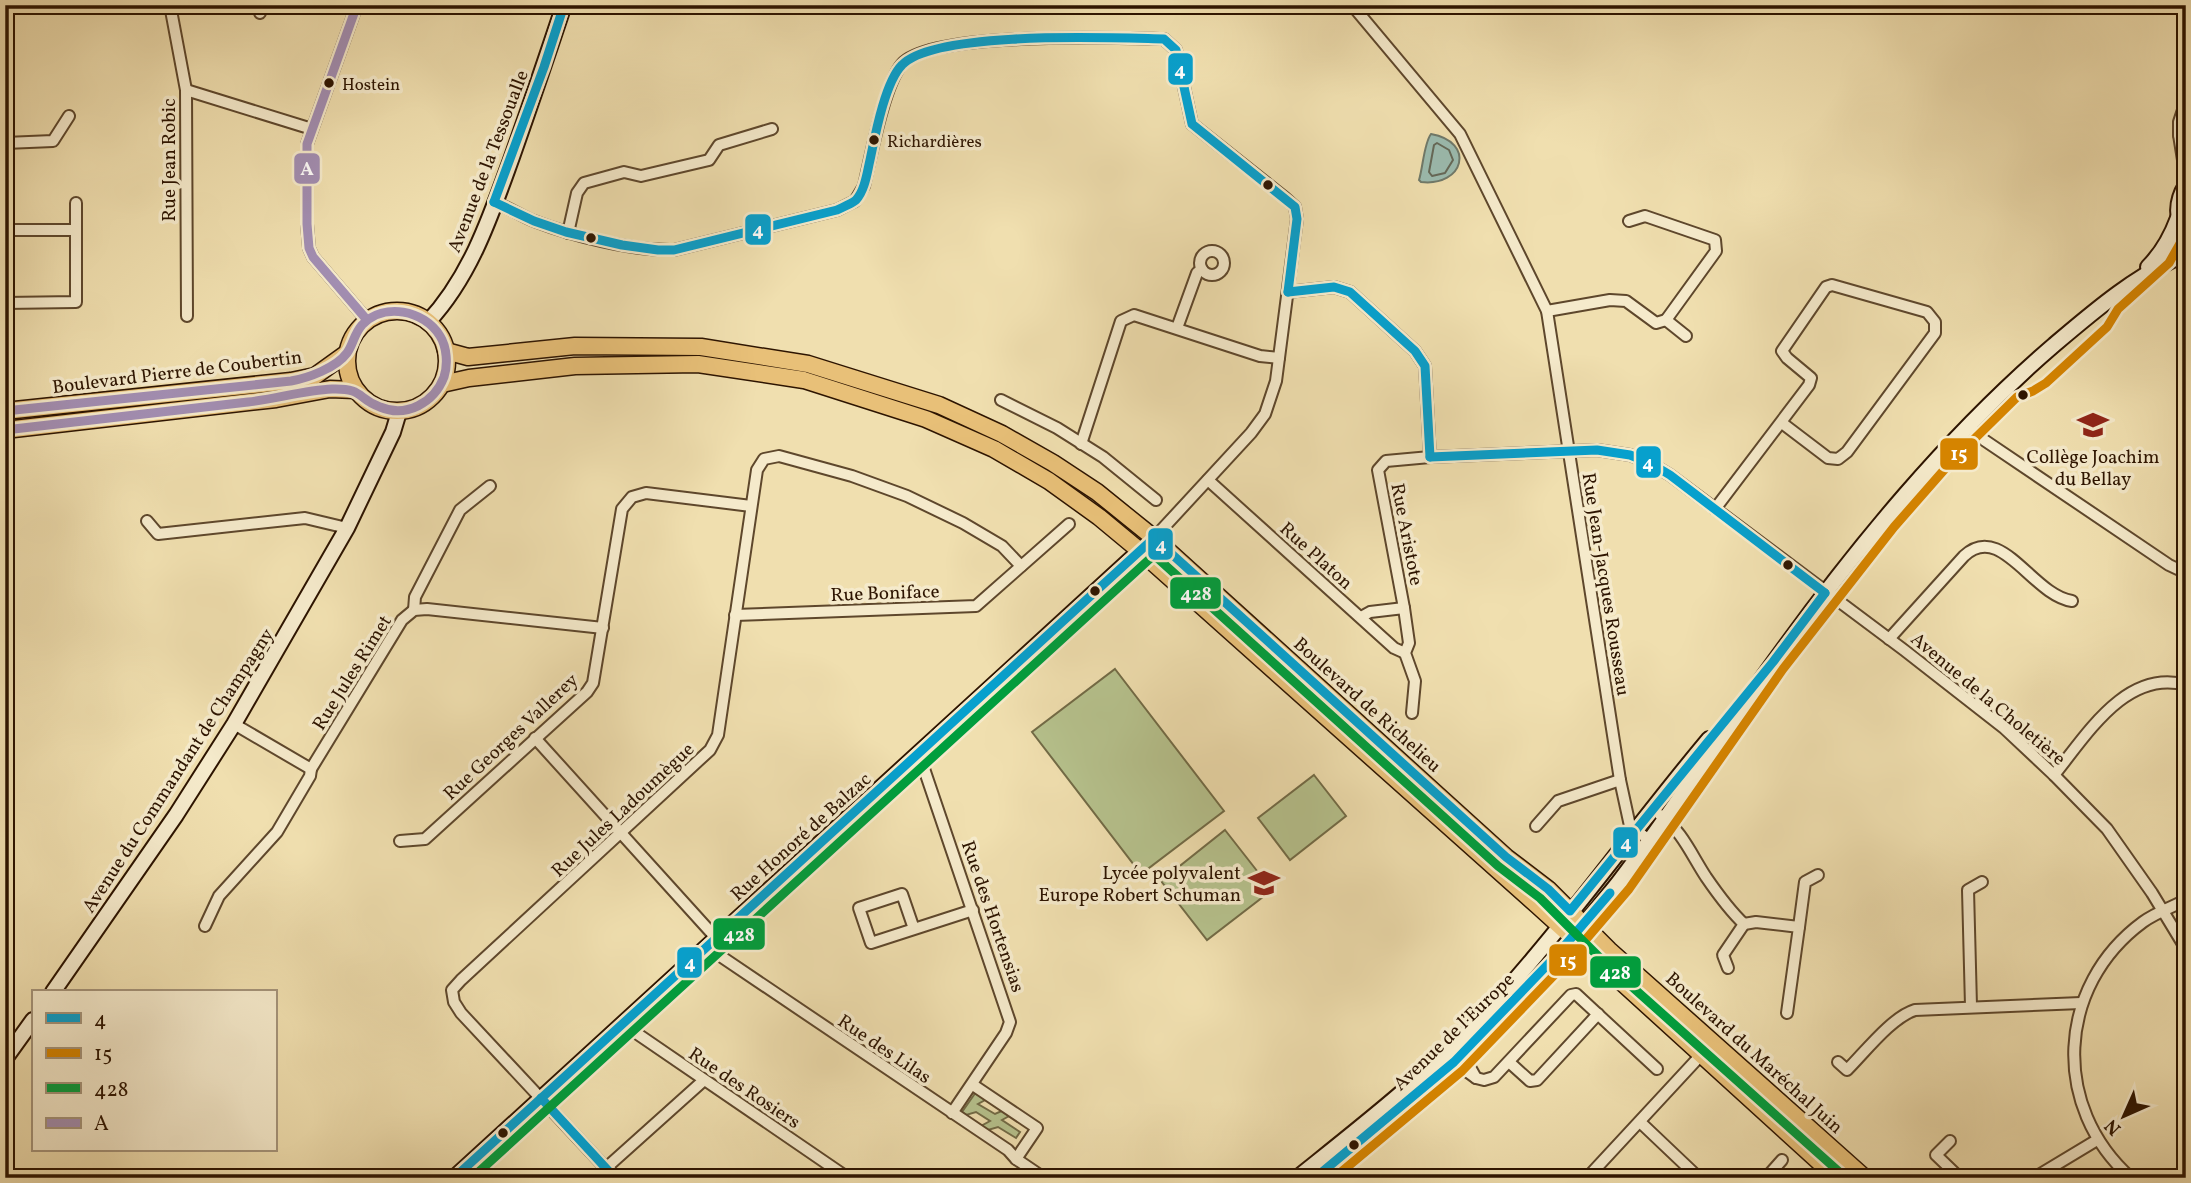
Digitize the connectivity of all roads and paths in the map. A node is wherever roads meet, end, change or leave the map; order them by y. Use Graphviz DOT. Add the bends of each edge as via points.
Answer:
graph roads {
  1 [pos="170,5"];
  2 [pos="357,5"];
  3 [pos="564,5"];
  4 [pos="1352,5"];
  5 [pos="186,90"];
  6 [pos="2186,101"];
  7 [pos="69,116"];
  8 [pos="772,128"];
  9 [pos="312,130"];
  10 [pos="2179,135"];
  11 [pos="5,143"];
  12 [pos="2186,148"];
  13 [pos="2186,179"];
  14 [pos="2186,185"];
  15 [pos="494,202"];
  16 [pos="76,203"];
  17 [pos="2178,218"];
  18 [pos="1629,221"];
  19 [pos="5,230"];
  20 [pos="76,230"];
  21 [pos="568,233"];
  22 [pos="2186,235"];
  23 [pos="2186,254"];
  24 [pos="1202,270"];
  25 [pos="2126,288"];
  26 [pos="1288,292"];
  27 [pos="5,303"];
  28 [pos="1547,311"];
  29 [pos="187,316"];
  30 [pos="367,320"];
  31 [pos="1666,320"];
  32 [pos="428,322"];
  33 [pos="1177,328"];
  34 [pos="1686,336"];
  35 [pos="446,351"];
  36 [pos="347,353"];
  37 [pos="1279,358"];
  38 [pos="442,383"];
  39 [pos="355,390"];
  40 [pos="1001,400"];
  41 [pos="5,411"];
  42 [pos="399,412"];
  43 [pos="1782,423"];
  44 [pos="1969,427"];
  45 [pos="5,430"];
  46 [pos="1081,444"];
  47 [pos="1569,450"];
  48 [pos="1430,457"];
  49 [pos="1208,480"];
  50 [pos="489,486"];
  51 [pos="1156,500"];
  52 [pos="751,506"];
  53 [pos="1715,509"];
  54 [pos="147,521"];
  55 [pos="1069,524"];
  56 [pos="347,528"];
  57 [pos="1154,538"];
  58 [pos="1140,551"];
  59 [pos="1021,566"];
  60 [pos="2186,573"];
  61 [pos="1825,593"];
  62 [pos="2073,601"];
  63 [pos="1404,608"];
  64 [pos="414,610"];
  65 [pos="735,615"];
  66 [pos="1361,617"];
  67 [pos="603,628"];
  68 [pos="1889,639"];
  69 [pos="1405,653"];
  70 [pos="2186,685"];
  71 [pos="1412,713"];
  72 [pos="234,724"];
  73 [pos="535,738"];
  74 [pos="919,754"];
  75 [pos="311,769"];
  76 [pos="2054,775"];
  77 [pos="1620,780"];
  78 [pos="1658,813"];
  79 [pos="1536,826"];
  80 [pos="1635,830"];
  81 [pos="622,834"];
  82 [pos="1648,839"];
  83 [pos="400,841"];
  84 [pos="1818,875"];
  85 [pos="1982,883"];
  86 [pos="1557,899"];
  87 [pos="2186,900"];
  88 [pos="973,910"];
  89 [pos="2163,912"];
  90 [pos="1571,924"];
  91 [pos="1744,924"];
  92 [pos="205,926"];
  93 [pos="1799,927"];
  94 [pos="915,929"];
  95 [pos="712,943"];
  96 [pos="2186,949"];
  97 [pos="1590,953"];
  98 [pos="1728,968"];
  99 [pos="54,990"];
  100 [pos="2081,1003"];
  101 [pos="1971,1006"];
  102 [pos="1787,1013"];
  103 [pos="1598,1014"];
  104 [pos="32,1021"];
  105 [pos="623,1024"];
  106 [pos="1468,1032"];
  107 [pos="7,1052"];
  108 [pos="1701,1055"];
  109 [pos="1458,1058"];
  110 [pos="1508,1062"];
  111 [pos="1838,1062"];
  112 [pos="1657,1069"];
  113 [pos="704,1081"];
  114 [pos="973,1084"];
  115 [pos="541,1098"];
  116 [pos="952,1113"];
  117 [pos="1640,1122"];
  118 [pos="2097,1140"];
  119 [pos="1950,1141"];
  120 [pos="1016,1159"];
  121 [pos="1783,1160"];
  122 [pos="607,1168"];
  123 [pos="836,1174"];
  124 [pos="454,1178"];
  125 [pos="615,1178"];
  126 [pos="848,1178"];
  127 [pos="1044,1178"];
  128 [pos="1297,1178"];
  129 [pos="1315,1178"];
  130 [pos="1587,1178"];
  131 [pos="1699,1178"];
  132 [pos="1766,1178"];
  133 [pos="1837,1178"];
  134 [pos="1864,1178"];
  135 [pos="1960,1178"];
  136 [pos="2034,1178"];
  137 [pos="2131,1178"];
  1 -- 5 [label="street, Rue Jean Robic"];
  2 -- 9 [label="street"];
  3 -- 15 [label="main road, Avenue de la Tessoualle"];
  4 -- 28 [label="street, Rue Jean-Jacques Rousseau" via="1460,134"];
  5 -- 9 [label="street"];
  5 -- 29 [label="street, Rue Jean Robic"];
  6 -- 10 [label="street"];
  7 -- 11 [label="street" via="53,141"];
  8 -- 21 [label="street" via="719,145 709,160 641,176 624,172 584,183 577,193"];
  9 -- 30 [label="street" via="307,144 309,248"];
  10 -- 12 [label="street"];
  10 -- 13 [label="street"];
  14 -- 17 [label="main road"];
  15 -- 21 [label="street"];
  15 -- 32 [label="main road, Avenue de la Tessoualle" via="458,284"];
  16 -- 20 [label="street"];
  17 -- 22 [label="main road"];
  17 -- 25 [label="main road" via="2160,254"];
  18 -- 31 [label="street" via="1645,216 1714,240 1716,251"];
  19 -- 20 [label="street"];
  20 -- 27 [label="street" via="76,302"];
  21 -- 26 [label="street" via="653,251 674,250 837,210 855,201 864,186 892,78 904,61 925,52 1045,36 1164,39 1176,50 1192,124 1295,207 1297,226"];
  23 -- 25 [label="main road"];
  24 -- 33 [label="street"];
  25 -- 44 [label="main road" via="2043,355"];
  26 -- 37 [label="street"];
  26 -- 48 [label="street" via="1334,287 1350,292 1415,351 1425,366"];
  28 -- 31 [label="street" via="1626,301 1656,323"];
  28 -- 47 [label="street, Rue Jean-Jacques Rousseau"];
  30 -- 32 [label="main road" via="398,311"];
  30 -- 36 [label="main road" via="353,335"];
  31 -- 34 [label="street"];
  32 -- 35 [label="main road"];
  33 -- 37 [label="street"];
  33 -- 46 [label="street" via="1135,315 1121,321"];
  35 -- 38 [label="main road"];
  35 -- 57 [label="main road, Boulevard de Richelieu" via="468,357 575,346 701,347 808,364 939,405 1002,434 1097,492"];
  36 -- 39 [label="main road" via="346,366"];
  36 -- 41 [label="main road, Boulevard Pierre de Coubertin" via="315,376 291,382"];
  37 -- 49 [label="street" via="1265,414"];
  38 -- 42 [label="main road" via="424,404"];
  38 -- 58 [label="main road, Boulevard de Richelieu" via="575,366 698,364 804,380 926,419 995,449 1049,481"];
  39 -- 42 [label="main road" via="382,410"];
  39 -- 45 [label="main road, Boulevard Pierre de Coubertin" via="330,389 276,400"];
  40 -- 46 [label="street"];
  42 -- 56 [label="main road, Avenue du Commandant de Champagny"];
  43 -- 43 [label="street" via="1811,378 1782,351 1826,287 1927,312 1935,321 1936,333 1838,459 1828,458"];
  43 -- 53 [label="street"];
  44 -- 60 [label="street"];
  44 -- 61 [label="main road"];
  46 -- 51 [label="street"];
  47 -- 48 [label="street, Rue Aristote"];
  47 -- 53 [label="street, Rue Aristote" via="1630,455 1650,463"];
  47 -- 77 [label="street, Rue Jean-Jacques Rousseau"];
  48 -- 63 [label="street, Rue Aristote" via="1386,461 1378,470"];
  49 -- 57 [label="street"];
  49 -- 66 [label="street, Rue Platon"];
  50 -- 64 [label="street" via="460,510 415,597"];
  52 -- 59 [label="street, Rue Jules Ladoumègue" via="757,470 764,458 779,456 906,496 1002,546"];
  52 -- 65 [label="street, Rue Jules Ladoumègue"];
  52 -- 67 [label="street, Rue Georges Vallerey" via="646,493 632,497 622,509"];
  53 -- 61 [label="street, Avenue de la Choletière"];
  54 -- 56 [label="street" via="158,534 305,519"];
  55 -- 59 [label="street, Rue Boniface"];
  56 -- 72 [label="main road, Avenue du Commandant de Champagny"];
  57 -- 58 [label="main road"];
  57 -- 86 [label="main road, Boulevard de Richelieu"];
  58 -- 74 [label="main road, Rue Honoré de Balzac"];
  58 -- 90 [label="main road, Boulevard de Richelieu"];
  59 -- 65 [label="street, Rue Boniface" via="976,606"];
  61 -- 68 [label="street, Avenue de la Choletière"];
  61 -- 78 [label="main road"];
  62 -- 68 [label="street" via="2056,597 2000,551 1984,545 1964,556"];
  63 -- 66 [label="street"];
  63 -- 69 [label="street, Rue Aristote" via="1409,643"];
  64 -- 67 [label="street, Rue Jules Rimet"];
  64 -- 75 [label="street, Rue Jules Rimet" via="402,620"];
  65 -- 81 [label="street, Rue Jules Ladoumègue" via="718,735 710,750"];
  66 -- 69 [label="street, Rue Platon"];
  67 -- 73 [label="street, Rue Georges Vallerey" via="593,683"];
  68 -- 76 [label="street, Avenue de la Choletière" via="2004,729"];
  69 -- 71 [label="street, Rue Aristote" via="1415,681"];
  70 -- 76 [label="street" via="2147,685 2122,697"];
  72 -- 75 [label="street"];
  72 -- 99 [label="main road, Avenue du Commandant de Champagny"];
  73 -- 81 [label="street, Rue des Lilas"];
  73 -- 83 [label="street, Rue Georges Vallerey" via="425,839"];
  74 -- 88 [label="street, Rue des Hortensias"];
  74 -- 95 [label="main road, Rue Honoré de Balzac"];
  75 -- 92 [label="street, Rue Jules Rimet" via="277,832 219,896"];
  76 -- 89 [label="street, Avenue de la Choletière" via="2107,829"];
  77 -- 79 [label="street" via="1558,800"];
  77 -- 80 [label="street, Rue Jean-Jacques Rousseau" via="1630,826"];
  78 -- 80 [label="main road"];
  78 -- 82 [label="main road"];
  78 -- 91 [label="street" via="1675,827 1706,877"];
  80 -- 82 [label="street"];
  80 -- 90 [label="main road"];
  81 -- 95 [label="street, Rue des Lilas"];
  81 -- 115 [label="street, Rue Jules Ladoumègue" via="452,990 461,1013"];
  82 -- 90 [label="main road" via="1619,882"];
  84 -- 93 [label="street" via="1805,882"];
  85 -- 101 [label="street" via="1968,890"];
  86 -- 90 [label="main road, Boulevard du Maréchal Juin"];
  87 -- 89 [label="street"];
  88 -- 94 [label="street"];
  88 -- 114 [label="street, Rue des Hortensias" via="1010,1022"];
  89 -- 96 [label="street, Avenue de la Choletière"];
  89 -- 100 [label="street" via="2145,920 2106,958"];
  90 -- 97 [label="main road, Boulevard de Richelieu"];
  90 -- 106 [label="main road, Avenue de l’Europe" via="1544,945"];
  90 -- 109 [label="main road, Avenue de l’Europe"];
  90 -- 134 [label="main road, Boulevard du Maréchal Juin"];
  91 -- 93 [label="street"];
  91 -- 98 [label="street" via="1723,954"];
  93 -- 102 [label="street"];
  94 -- 94 [label="street" via="872,943 859,908 902,894"];
  95 -- 105 [label="main road, Rue Honoré de Balzac"];
  95 -- 116 [label="street, Rue des Lilas"];
  97 -- 108 [label="main road, Boulevard du Maréchal Juin"];
  100 -- 101 [label="street"];
  100 -- 118 [label="street" via="2075,1073"];
  101 -- 111 [label="street" via="1905,1013 1847,1070"];
  103 -- 110 [label="street" via="1576,994 1571,995"];
  103 -- 110 [label="street" via="1537,1080 1530,1082"];
  103 -- 112 [label="street"];
  104 -- 107 [label="main road"];
  105 -- 113 [label="street, Rue des Rosiers"];
  105 -- 115 [label="main road, Rue Honoré de Balzac"];
  106 -- 109 [label="street" via="1450,1058"];
  106 -- 128 [label="main road, Avenue de l’Europe"];
  108 -- 117 [label="street"];
  108 -- 133 [label="main road, Boulevard du Maréchal Juin"];
  109 -- 110 [label="street" via="1484,1080 1494,1077"];
  109 -- 129 [label="main road, Avenue de l’Europe"];
  113 -- 122 [label="street"];
  113 -- 123 [label="street, Rue des Rosiers"];
  114 -- 116 [label="street, Rue des Hortensias"];
  114 -- 120 [label="street" via="1037,1128"];
  115 -- 122 [label="street"];
  115 -- 124 [label="main road, Rue Honoré de Balzac"];
  116 -- 120 [label="street, Rue des Lilas"];
  117 -- 130 [label="street"];
  117 -- 131 [label="street"];
  118 -- 136 [label="street"];
  118 -- 137 [label="street"];
  119 -- 135 [label="street" via="1936,1155"];
  120 -- 127 [label="street, Rue des Lilas"];
  121 -- 132 [label="street"];
  122 -- 125 [label="street"];
  123 -- 126 [label="street, Rue des Rosiers"];
}
